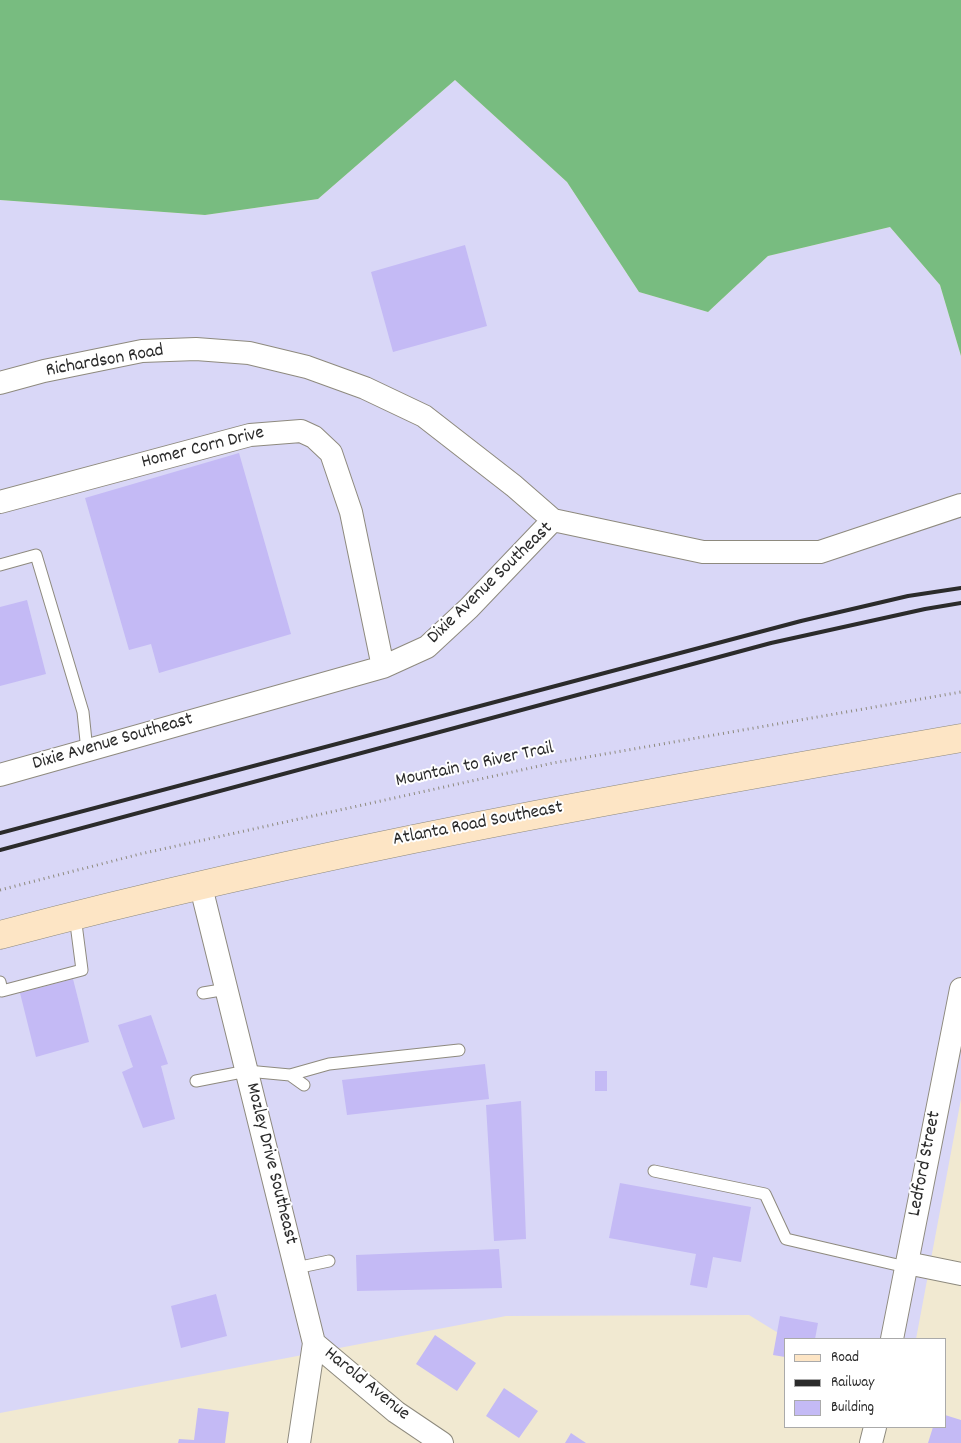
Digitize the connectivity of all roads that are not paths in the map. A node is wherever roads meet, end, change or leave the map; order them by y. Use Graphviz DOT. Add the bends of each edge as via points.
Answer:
graph roads {
  1 [pos="0,383"];
  2 [pos="0,502"];
  3 [pos="961,505"];
  4 [pos="553,520"];
  5 [pos="0,565"];
  6 [pos="383,667"];
  7 [pos="961,738"];
  8 [pos="87,751"];
  9 [pos="0,775"];
  10 [pos="201,887"];
  11 [pos="76,916"];
  12 [pos="0,936"];
  13 [pos="0,982"];
  14 [pos="227,989"];
  15 [pos="961,989"];
  16 [pos="203,993"];
  17 [pos="459,1050"];
  18 [pos="247,1071"];
  19 [pos="290,1075"];
  20 [pos="196,1081"];
  21 [pos="304,1085"];
  22 [pos="654,1171"];
  23 [pos="329,1260"];
  24 [pos="906,1265"];
  25 [pos="296,1268"];
  26 [pos="961,1274"];
  27 [pos="892,1338"];
  28 [pos="314,1343"];
  29 [pos="874,1428"];
  30 [pos="299,1443"];
  31 [pos="442,1443"];
  32 [pos="871,1443"];
  1 -- 4 [label="street, Richardson Road" via="142,351 196,349 249,353 307,367 365,388 424,416"];
  2 -- 6 [label="street, Homer Corn Drive" via="250,435 301,431 314,437 331,453 334,461 351,512"];
  3 -- 4 [label="street, Dixie Avenue Southeast" via="820,552 703,552"];
  4 -- 6 [label="street, Dixie Avenue Southeast" via="427,647"];
  5 -- 8 [label="lane" via="36,555 81,704"];
  6 -- 8 [label="street, Dixie Avenue Southeast"];
  7 -- 10 [label="main road, Atlanta Road Southeast" via="605,800 411,838"];
  8 -- 9 [label="street, Dixie Avenue Southeast"];
  10 -- 11 [label="main road, Atlanta Road Southeast"];
  10 -- 14 [label="street, Mozley Drive Southeast"];
  11 -- 12 [label="main road, Atlanta Road Southeast"];
  11 -- 13 [label="lane" via="82,970 2,991"];
  14 -- 16 [label="lane"];
  14 -- 18 [label="street, Mozley Drive Southeast"];
  15 -- 24 [label="street, Ledford Street"];
  17 -- 19 [label="lane" via="329,1064"];
  18 -- 19 [label="lane"];
  18 -- 20 [label="lane"];
  18 -- 25 [label="street, Mozley Drive Southeast"];
  19 -- 21 [label="lane"];
  22 -- 24 [label="lane" via="765,1194 786,1239"];
  23 -- 25 [label="lane"];
  24 -- 26 [label="street"];
  24 -- 27 [label="street, Ledford Street"];
  25 -- 28 [label="street, Mozley Drive Southeast"];
  28 -- 30 [label="street, Mozley Drive Southeast"];
  28 -- 31 [label="street, Harold Avenue" via="396,1412"];
  29 -- 32 [label="street"];
}
